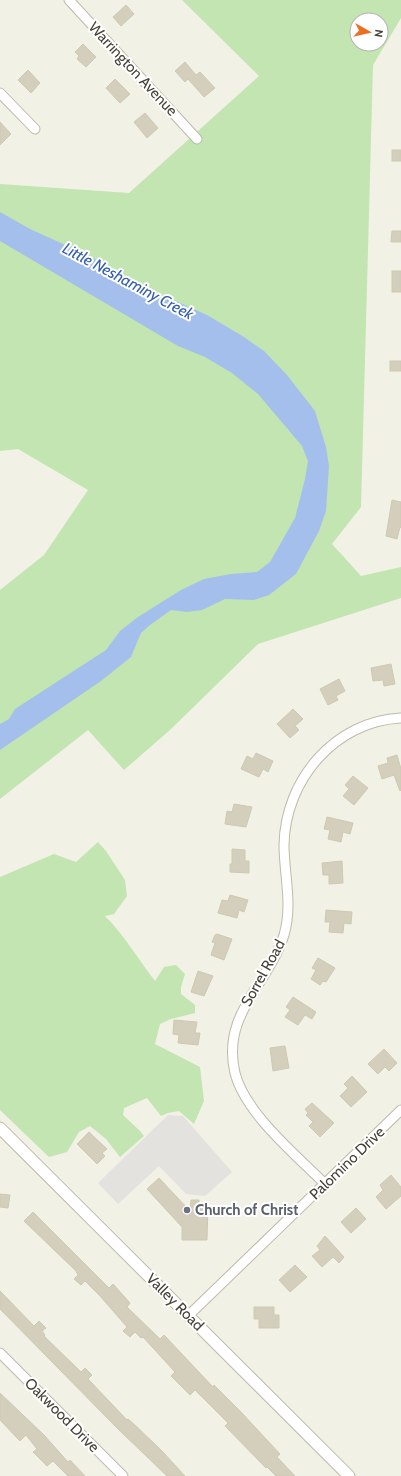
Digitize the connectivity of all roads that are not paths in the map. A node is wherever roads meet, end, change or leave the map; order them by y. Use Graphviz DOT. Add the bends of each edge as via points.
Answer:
graph roads {
  1 [pos="69,0"];
  2 [pos="0,93"];
  3 [pos="35,129"];
  4 [pos="197,139"];
  5 [pos="401,718"];
  6 [pos="401,1110"];
  7 [pos="1,1131"];
  8 [pos="325,1184"];
  9 [pos="188,1316"];
  10 [pos="0,1353"];
  11 [pos="123,1476"];
  12 [pos="349,1476"];
  1 -- 4 [label="street, Warrington Avenue"];
  2 -- 3 [label="street"];
  5 -- 8 [label="street, Sorrel Road" via="368,724 341,738 317,759 298,788 290,806 284,845 288,897 286,927 275,956 242,1011 233,1036 235,1074 246,1099"];
  6 -- 8 [label="street, Palomino Drive"];
  7 -- 9 [label="street, Valley Road"];
  8 -- 9 [label="street, Palomino Drive"];
  9 -- 12 [label="street, Valley Road"];
  10 -- 11 [label="street, Oakwood Drive"];
}
